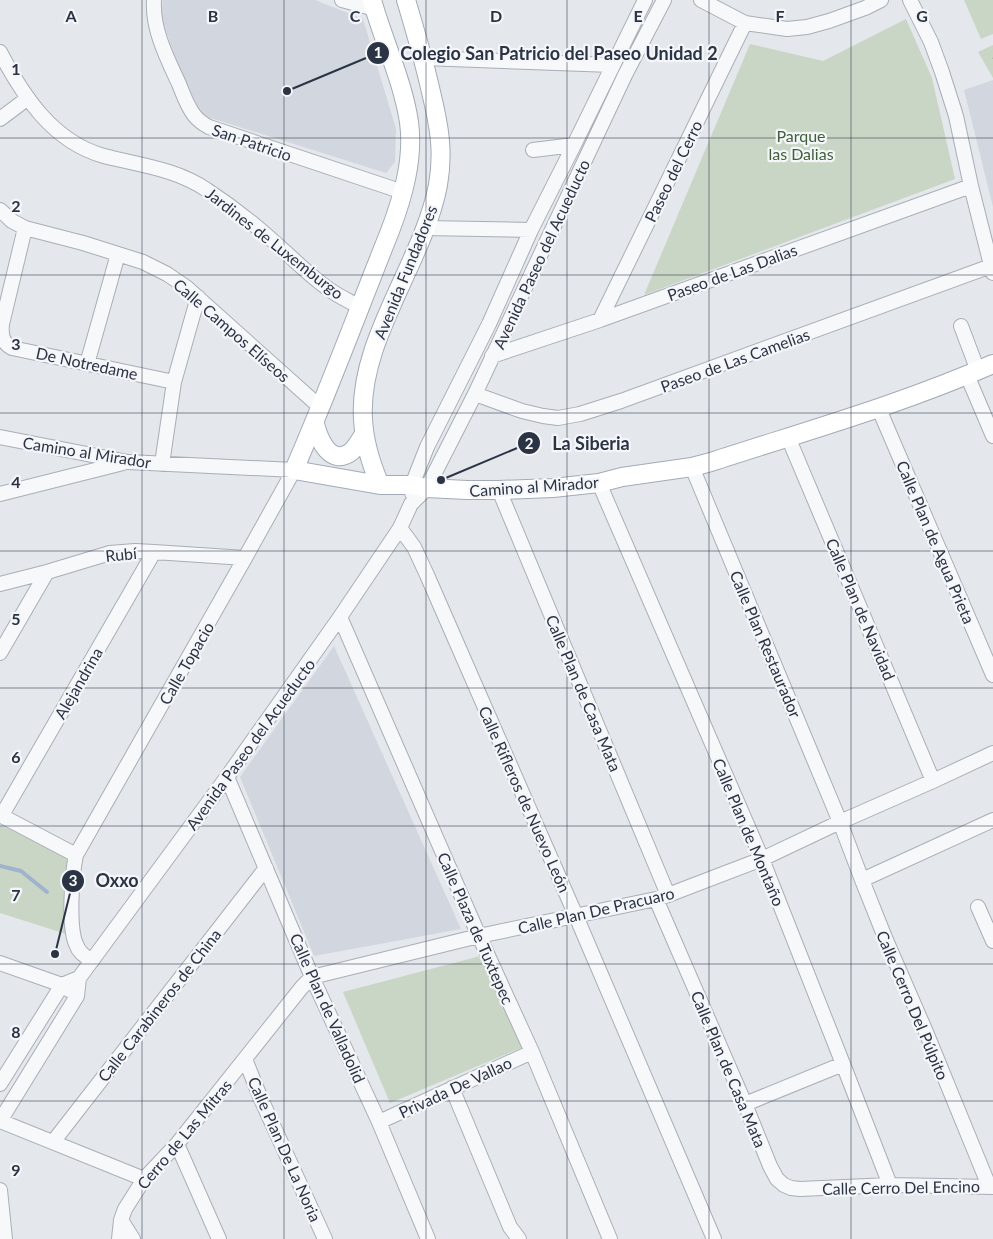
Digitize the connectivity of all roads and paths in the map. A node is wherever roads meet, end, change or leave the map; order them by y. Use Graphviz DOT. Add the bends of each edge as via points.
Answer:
graph roads {
  1 [pos="154,0"];
  2 [pos="342,0"];
  3 [pos="406,0"];
  4 [pos="645,0"];
  5 [pos="664,0"];
  6 [pos="701,0"];
  7 [pos="880,0"];
  8 [pos="910,0"];
  9 [pos="374,4"];
  10 [pos="746,22"];
  11 [pos="0,52"];
  12 [pos="424,58"];
  13 [pos="612,65"];
  14 [pos="28,98"];
  15 [pos="0,119"];
  16 [pos="574,145"];
  17 [pos="533,150"];
  18 [pos="972,186"];
  19 [pos="403,192"];
  20 [pos="0,210"];
  21 [pos="25,228"];
  22 [pos="425,228"];
  23 [pos="530,230"];
  24 [pos="118,254"];
  25 [pos="992,270"];
  26 [pos="198,297"];
  27 [pos="360,307"];
  28 [pos="600,320"];
  29 [pos="489,324"];
  30 [pos="961,326"];
  31 [pos="506,331"];
  32 [pos="492,356"];
  33 [pos="87,364"];
  34 [pos="979,370"];
  35 [pos="174,382"];
  36 [pos="476,394"];
  37 [pos="320,407"];
  38 [pos="879,409"];
  39 [pos="314,424"];
  40 [pos="364,434"];
  41 [pos="993,436"];
  42 [pos="0,437"];
  43 [pos="788,437"];
  44 [pos="128,462"];
  45 [pos="162,464"];
  46 [pos="692,466"];
  47 [pos="294,470"];
  48 [pos="599,483"];
  49 [pos="380,485"];
  50 [pos="419,487"];
  51 [pos="499,490"];
  52 [pos="0,494"];
  53 [pos="400,528"];
  54 [pos="154,552"];
  55 [pos="245,558"];
  56 [pos="48,572"];
  57 [pos="0,584"];
  58 [pos="340,617"];
  59 [pos="0,653"];
  60 [pos="993,675"];
  61 [pos="993,752"];
  62 [pos="227,777"];
  63 [pos="933,781"];
  64 [pos="1,815"];
  65 [pos="993,820"];
  66 [pos="840,822"];
  67 [pos="76,854"];
  68 [pos="762,859"];
  69 [pos="266,868"];
  70 [pos="862,880"];
  71 [pos="662,897"];
  72 [pos="978,907"];
  73 [pos="576,916"];
  74 [pos="990,925"];
  75 [pos="479,936"];
  76 [pos="993,941"];
  77 [pos="92,961"];
  78 [pos="0,963"];
  79 [pos="312,977"];
  80 [pos="78,978"];
  81 [pos="62,985"];
  82 [pos="77,996"];
  83 [pos="532,1052"];
  84 [pos="245,1059"];
  85 [pos="843,1064"];
  86 [pos="2,1076"];
  87 [pos="452,1088"];
  88 [pos="745,1104"];
  89 [pos="0,1121"];
  90 [pos="379,1122"];
  91 [pos="53,1142"];
  92 [pos="177,1144"];
  93 [pos="144,1178"];
  94 [pos="890,1185"];
  95 [pos="991,1186"];
  96 [pos="810,1188"];
  97 [pos="0,1190"];
  98 [pos="121,1220"];
  99 [pos="5,1239"];
  100 [pos="118,1239"];
  101 [pos="132,1239"];
  102 [pos="219,1239"];
  103 [pos="325,1239"];
  104 [pos="428,1239"];
  105 [pos="519,1239"];
  106 [pos="610,1239"];
  107 [pos="714,1239"];
  1 -- 19 [label="street, San Patricio" via="154,20 168,61 184,97 200,122"];
  2 -- 9 [label="street"];
  3 -- 12 [label="main road, Avenida Fundadores"];
  4 -- 13 [label="street, Avenida Paseo del Acueducto"];
  5 -- 31 [label="street, Avenida Paseo del Acueducto" via="625,75"];
  6 -- 10 [label="street"];
  7 -- 10 [label="street" via="830,22 807,27 787,29"];
  8 -- 18 [label="street" via="942,72"];
  9 -- 19 [label="main road, Avenida Fundadores" via="402,90 409,124 409,160"];
  10 -- 28 [label="street, Paseo del Cerro"];
  11 -- 14 [label="street, Jardines de Luxemburgo"];
  12 -- 13 [label="street"];
  12 -- 22 [label="main road, Avenida Fundadores" via="441,141 438,185"];
  13 -- 16 [label="street, Avenida Paseo del Acueducto"];
  14 -- 15 [label="street"];
  14 -- 27 [label="street, Jardines de Luxemburgo" via="44,119 89,151 173,173 205,188 274,241 332,292"];
  16 -- 17 [label="street"];
  16 -- 23 [label="street, Avenida Paseo del Acueducto"];
  18 -- 25 [label="street"];
  18 -- 28 [label="street, Paseo de Las Dalias"];
  19 -- 27 [label="main road, Avenida Fundadores"];
  20 -- 21 [label="street, Calle Campos Elíseos"];
  21 -- 24 [label="street, Calle Campos Elíseos"];
  21 -- 33 [label="street, De Notredame" via="2,324 3,338 12,348"];
  22 -- 23 [label="street"];
  22 -- 40 [label="main road, Avenida Fundadores" via="369,366 362,405"];
  23 -- 29 [label="street, Avenida Paseo del Acueducto"];
  24 -- 26 [label="street, Calle Campos Elíseos" via="167,274"];
  24 -- 33 [label="street"];
  25 -- 36 [label="street, Paseo de Las Camelias" via="580,414 558,418 543,416"];
  26 -- 35 [label="street"];
  26 -- 37 [label="street, Calle Campos Elíseos"];
  27 -- 37 [label="main road, Avenida Fundadores"];
  28 -- 32 [label="street, Paseo de Las Dalias"];
  29 -- 31 [label="street"];
  29 -- 50 [label="street, Avenida Paseo del Acueducto" via="427,447"];
  30 -- 34 [label="street"];
  31 -- 32 [label="street, Avenida Paseo del Acueducto"];
  32 -- 36 [label="street, Avenida Paseo del Acueducto"];
  33 -- 35 [label="street, De Notredame"];
  34 -- 38 [label="main road, Camino al Mirador"];
  34 -- 41 [label="street"];
  35 -- 45 [label="street"];
  36 -- 50 [label="street, Avenida Paseo del Acueducto"];
  37 -- 39 [label="main road, Avenida Fundadores"];
  38 -- 43 [label="main road, Camino al Mirador"];
  38 -- 60 [label="street, Calle Plan de Agua Prieta"];
  39 -- 40 [label="main road" via="325,447 338,456 351,451"];
  39 -- 47 [label="main road, Avenida Fundadores"];
  40 -- 49 [label="main road, Avenida Fundadores"];
  42 -- 44 [label="street, Camino al Mirador"];
  43 -- 46 [label="main road, Camino al Mirador"];
  43 -- 63 [label="street, Calle Plan de Navidad"];
  44 -- 45 [label="street, Camino al Mirador"];
  44 -- 52 [label="street"];
  45 -- 47 [label="street, Camino al Mirador"];
  46 -- 48 [label="main road, Camino al Mirador"];
  46 -- 66 [label="street, Calle Plan Restaurador"];
  47 -- 49 [label="main road, Camino al Mirador"];
  47 -- 55 [label="street, Calle Topacio"];
  48 -- 51 [label="main road, Camino al Mirador"];
  48 -- 68 [label="street, Calle Plan de Montaño"];
  49 -- 50 [label="main road, Camino al Mirador"];
  50 -- 51 [label="main road, Camino al Mirador"];
  50 -- 53 [label="street, Avenida Paseo del Acueducto"];
  51 -- 71 [label="street, Calle Plan de Casa Mata"];
  53 -- 58 [label="street, Avenida Paseo del Acueducto"];
  53 -- 73 [label="street, Calle Rifleros de Nuevo León" via="414,546"];
  54 -- 55 [label="street, Rubí"];
  54 -- 56 [label="street, Rubí" via="110,553"];
  54 -- 64 [label="street, Alejandrina"];
  55 -- 67 [label="street, Calle Topacio"];
  56 -- 57 [label="street, Rubí"];
  56 -- 59 [label="street"];
  58 -- 62 [label="street, Avenida Paseo del Acueducto"];
  58 -- 75 [label="street, Calle Plaza de Tuxtepec"];
  61 -- 63 [label="street, Calle Plan De Pracuaro"];
  62 -- 69 [label="street, Calle Plan de Valladolid"];
  62 -- 77 [label="street, Avenida Paseo del Acueducto"];
  63 -- 66 [label="street, Calle Plan De Pracuaro"];
  64 -- 67 [label="street"];
  65 -- 70 [label="street"];
  66 -- 68 [label="street, Calle Plan De Pracuaro"];
  66 -- 70 [label="street, Calle Cerro Del Púlpito"];
  67 -- 77 [label="street" via="72,880 74,937 82,955"];
  68 -- 71 [label="street, Calle Plan De Pracuaro"];
  68 -- 85 [label="street, Calle Plan de Montaño"];
  69 -- 79 [label="street, Calle Plan de Valladolid"];
  69 -- 91 [label="street, Calle Carabineros de China"];
  70 -- 95 [label="street, Calle Cerro Del Púlpito"];
  71 -- 73 [label="street, Calle Plan De Pracuaro"];
  71 -- 88 [label="street, Calle Plan de Casa Mata"];
  72 -- 74 [label="street"];
  73 -- 75 [label="street, Calle Plan De Pracuaro"];
  73 -- 107 [label="street, Calle Rifleros de Nuevo León"];
  74 -- 76 [label="street"];
  75 -- 79 [label="street, Calle Plan De Pracuaro"];
  75 -- 83 [label="street, Calle Plaza de Tuxtepec"];
  77 -- 80 [label="street, Avenida Paseo del Acueducto"];
  78 -- 81 [label="street"];
  79 -- 84 [label="street"];
  79 -- 90 [label="street, Calle Plan de Valladolid"];
  80 -- 81 [label="street, Avenida Paseo del Acueducto"];
  80 -- 82 [label="street"];
  81 -- 82 [label="street"];
  81 -- 86 [label="street"];
  82 -- 89 [label="street"];
  83 -- 87 [label="street, Privada De Vallao"];
  83 -- 106 [label="street, Calle Plaza de Tuxtepec"];
  84 -- 92 [label="street, Cerro de Las Mitras"];
  84 -- 103 [label="street, Calle Plan De La Noria"];
  85 -- 88 [label="street"];
  85 -- 94 [label="street, Calle Plan de Montaño"];
  87 -- 90 [label="street, Privada De Vallao"];
  87 -- 105 [label="street" via="510,1227"];
  88 -- 96 [label="street, Calle Plan de Casa Mata" via="777,1179 791,1188"];
  89 -- 91 [label="street"];
  90 -- 104 [label="street, Calle Plan de Valladolid"];
  91 -- 93 [label="street"];
  92 -- 93 [label="street, Cerro de Las Mitras"];
  92 -- 102 [label="street"];
  93 -- 98 [label="street, Cerro de Las Mitras"];
  94 -- 95 [label="street, Calle Cerro Del Encino"];
  94 -- 96 [label="street, Calle Cerro Del Encino"];
  97 -- 99 [label="street"];
  98 -- 100 [label="street, Cerro de Las Mitras"];
  98 -- 101 [label="street"];
}
